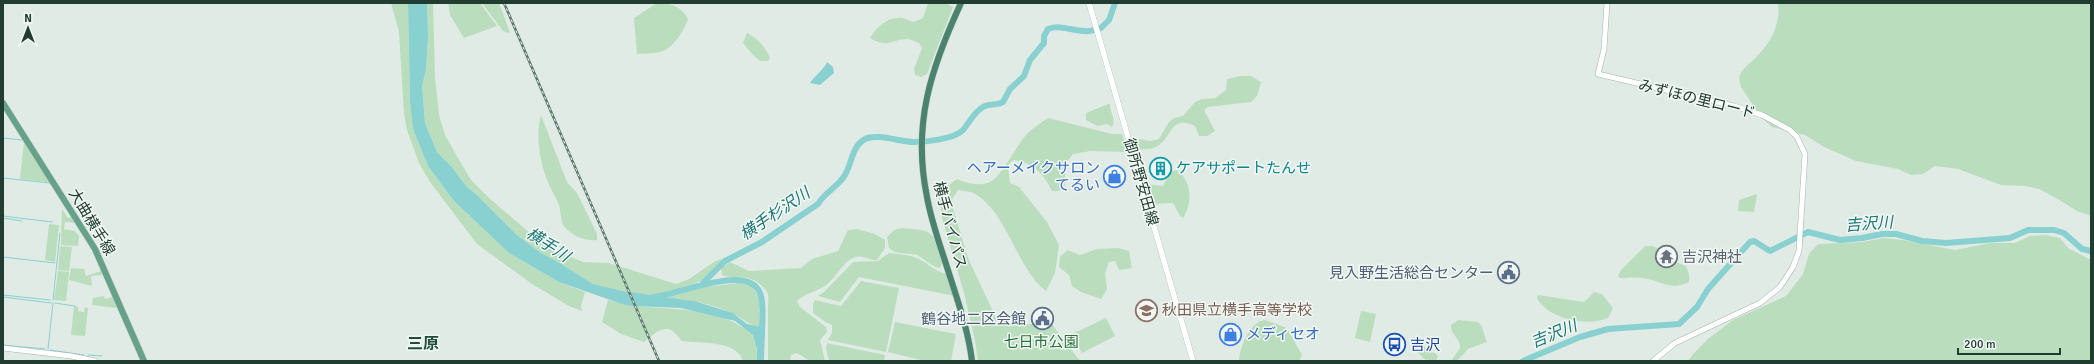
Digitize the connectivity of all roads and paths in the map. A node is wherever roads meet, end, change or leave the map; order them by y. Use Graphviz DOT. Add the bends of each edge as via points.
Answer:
graph roads {
  1 [pos="961,3"];
  2 [pos="1089,3"];
  3 [pos="1607,3"];
  4 [pos="3,103"];
  5 [pos="3,348"];
  6 [pos="95,361"];
  7 [pos="144,361"];
  8 [pos="972,361"];
  9 [pos="1193,361"];
  10 [pos="1653,361"];
  1 -- 8 [label="highway, 横手バイパス" via="943,42 929,83 922,148 923,175 930,210 963,317"];
  2 -- 9 [label="main road, 御所野安田線"];
  3 -- 10 [label="street, みずほの里ロード" via="1604,49 1598,74 1745,109 1782,125 1797,137 1805,154 1800,243 1788,275 1768,298 1675,343"];
  4 -- 7 [label="main road, 大曲横手線" via="95,249"];
  5 -- 6 [label="street"];
}
